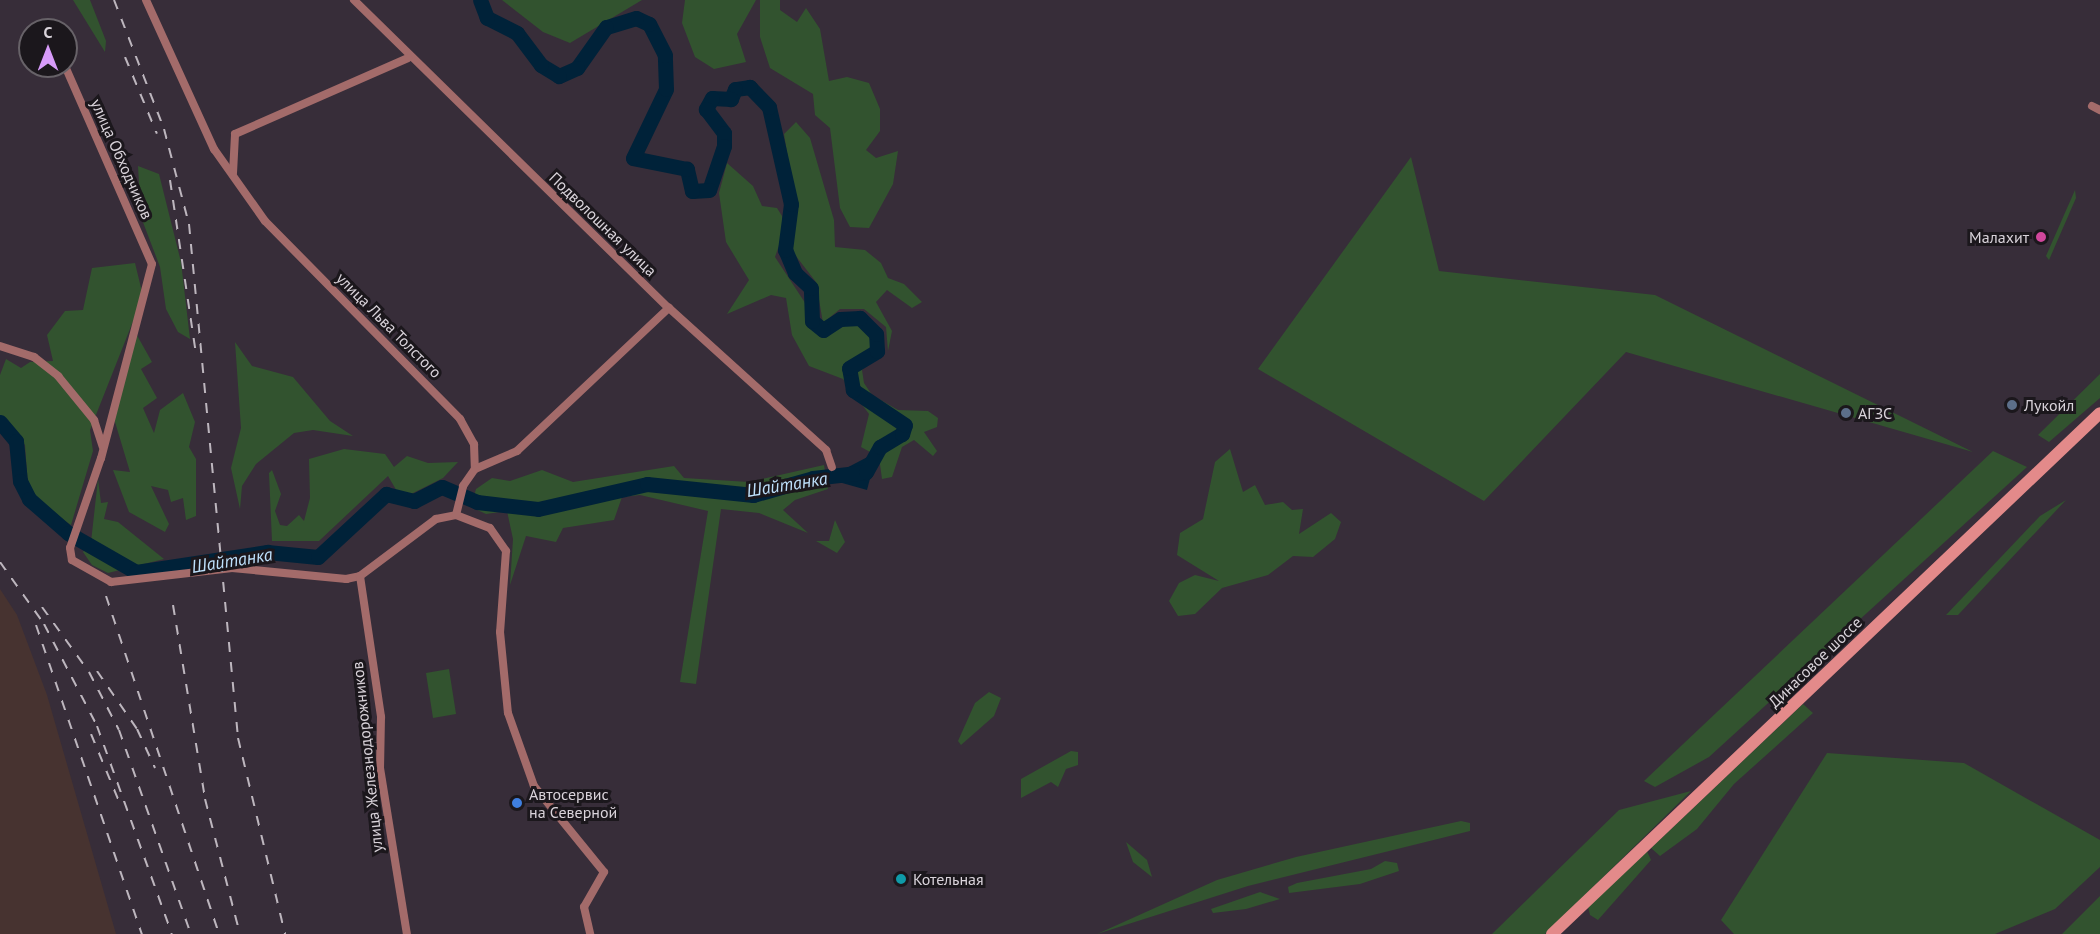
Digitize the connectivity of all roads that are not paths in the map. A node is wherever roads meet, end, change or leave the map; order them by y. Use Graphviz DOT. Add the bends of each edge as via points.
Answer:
graph roads {
  1 [pos="146,0"];
  2 [pos="354,0"];
  3 [pos="408,58"];
  4 [pos="70,78"];
  5 [pos="233,173"];
  6 [pos="669,308"];
  7 [pos="0,346"];
  8 [pos="2100,413"];
  9 [pos="103,447"];
  10 [pos="832,467"];
  11 [pos="475,469"];
  12 [pos="456,515"];
  13 [pos="360,576"];
  14 [pos="407,934"];
  15 [pos="590,934"];
  16 [pos="1552,934"];
  1 -- 5 [label="street, улица Льва Толстого" via="214,149"];
  2 -- 3 [label="street, Подволошная улица"];
  3 -- 5 [label="street" via="235,134"];
  3 -- 6 [label="street, Подволошная улица"];
  4 -- 9 [label="street, улица Обходчиков" via="152,264"];
  5 -- 11 [label="street, улица Льва Толстого" via="265,221 460,420 474,444"];
  6 -- 10 [label="street, Подволошная улица" via="826,450"];
  6 -- 11 [label="street" via="518,451"];
  7 -- 9 [label="street" via="33,357 58,376 94,420"];
  8 -- 16 [label="street, Динасовое шоссе"];
  9 -- 13 [label="street" via="70,548 72,560 111,582 232,568 305,579"];
  11 -- 12 [label="street" via="461,492"];
  12 -- 13 [label="street" via="426,524"];
  12 -- 15 [label="street" via="490,528 506,551 500,632 508,713 534,786 604,872 584,907"];
  13 -- 14 [label="street, улица Железнодорожников" via="381,717 380,768"];
}
